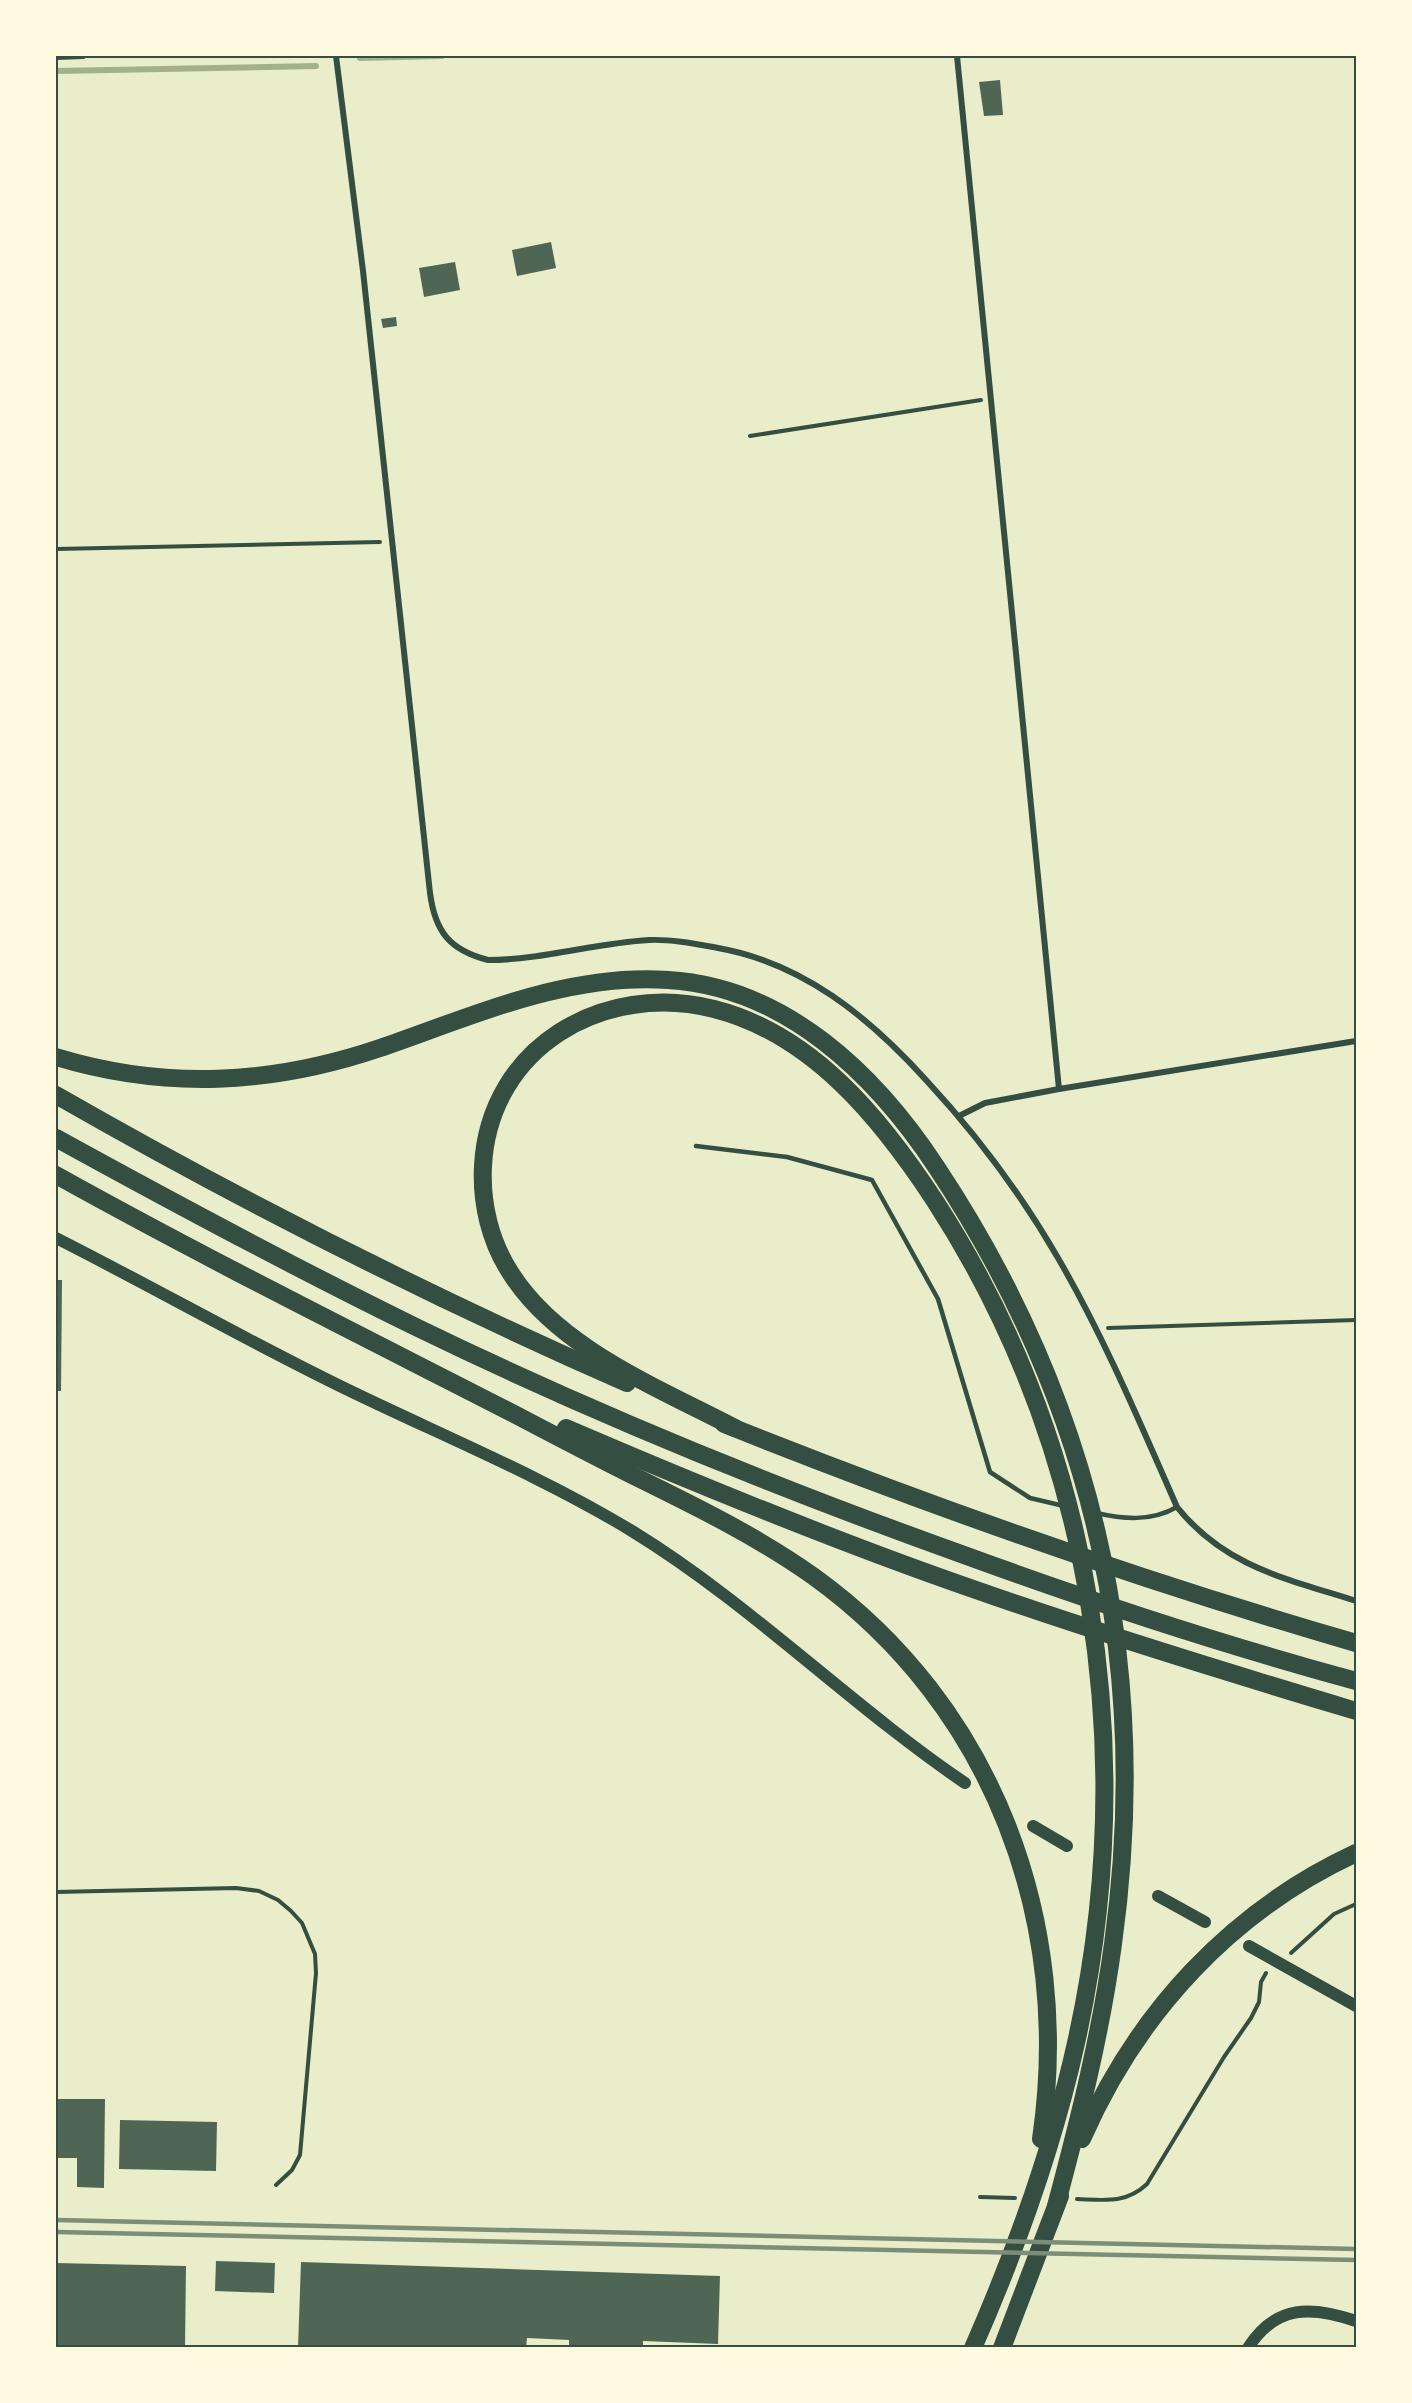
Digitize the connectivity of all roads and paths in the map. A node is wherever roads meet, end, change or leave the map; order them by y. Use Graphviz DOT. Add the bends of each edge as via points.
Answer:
graph roads {
  1 [pos="83,56"];
  2 [pos="336,56"];
  3 [pos="957,56"];
  4 [pos="56,57"];
  5 [pos="991,399"];
  6 [pos="750,436"];
  7 [pos="393,542"];
  8 [pos="56,549"];
  9 [pos="1356,1041"];
  10 [pos="56,1057"];
  11 [pos="1059,1089"];
  12 [pos="56,1095"];
  13 [pos="959,1116"];
  14 [pos="56,1138"];
  15 [pos="696,1146"];
  16 [pos="56,1175"];
  17 [pos="56,1238"];
  18 [pos="1356,1320"];
  19 [pos="1095,1328"];
  20 [pos="397,1354"];
  21 [pos="735,1428"];
  22 [pos="1177,1507"];
  23 [pos="1077,1509"];
  24 [pos="1089,1511"];
  25 [pos="1356,1601"];
  26 [pos="1356,1643"];
  27 [pos="1356,1681"];
  28 [pos="1356,1711"];
  29 [pos="965,1783"];
  30 [pos="1034,1826"];
  31 [pos="1066,1846"];
  32 [pos="1356,1853"];
  33 [pos="56,1892"];
  34 [pos="1158,1896"];
  35 [pos="1356,1904"];
  36 [pos="1205,1922"];
  37 [pos="1249,1946"];
  38 [pos="1281,1963"];
  39 [pos="1356,2006"];
  40 [pos="1043,2151"];
  41 [pos="1074,2152"];
  42 [pos="276,2185"];
  43 [pos="980,2198"];
  44 [pos="1028,2199"];
  45 [pos="1063,2203"];
  46 [pos="1356,2321"];
  47 [pos="973,2348"];
  48 [pos="1002,2348"];
  49 [pos="1248,2348"];
  1 -- 4 [label="street"];
  2 -- 7 [label="street"];
  3 -- 5 [label="street"];
  5 -- 6 [label="path"];
  5 -- 11 [label="street"];
  7 -- 8 [label="path"];
  7 -- 13 [label="street" via="431,904 435,921 447,938 463,951 488,960 650,940 756,957 830,993 863,1018 894,1045"];
  9 -- 11 [label="street"];
  10 -- 41 [label="highway" via="139,1076 197,1080 288,1072 343,1059 515,1001 582,985 667,980 715,987 760,1003 803,1027 841,1055 877,1090 931,1158 987,1247 1020,1310 1083,1475 1102,1553 1125,1729 1123,1854 1098,2037"];
  11 -- 13 [label="street" via="985,1103"];
  12 -- 21 [label="highway" via="252,1204 391,1274 513,1332"];
  13 -- 19 [label="street" via="1059,1258"];
  14 -- 27 [label="highway" via="234,1235 421,1329 696,1452 893,1530 1062,1590"];
  15 -- 23 [label="lane" via="787,1157 872,1180 938,1299 990,1472 1030,1498"];
  16 -- 20 [label="highway" via="216,1263"];
  17 -- 29 [label="main road" via="259,1345 528,1475 633,1532 705,1581 905,1741"];
  18 -- 19 [label="path"];
  19 -- 22 [label="street"];
  20 -- 28 [label="highway" via="676,1475 876,1553 1076,1624"];
  20 -- 40 [label="highway" via="772,1549 853,1607 924,1681 992,1788 1016,1845 1031,1897 1047,2005"];
  21 -- 26 [label="highway" via="1024,1537"];
  21 -- 40 [label="highway" via="612,1363 559,1327 521,1289 502,1258 489,1225 483,1193 483,1160 490,1126 508,1085 549,1040 588,1016 642,1003 674,1003 716,1010 767,1030 833,1077 870,1113 935,1201 992,1299 1025,1374 1071,1511 1092,1608 1103,1721 1103,1845 1093,1947 1075,2046"];
  22 -- 24 [label="lane" via="1163,1515 1124,1519"];
  22 -- 25 [label="street" via="1204,1537 1235,1558"];
  30 -- 31 [label="main road"];
  32 -- 41 [label="highway" via="1272,1901 1235,1929 1187,1975 1122,2062"];
  33 -- 42 [label="path" via="236,1888 259,1891 278,1900 302,1923 315,1954 316,1973 300,2155 292,2170"];
  34 -- 36 [label="main road"];
  35 -- 38 [label="path" via="1334,1914"];
  37 -- 38 [label="main road"];
  38 -- 39 [label="main road"];
  38 -- 45 [label="path" via="1263,1977 1251,2018 1147,2184 1122,2200"];
  40 -- 44 [label="highway"];
  41 -- 45 [label="highway"];
  43 -- 44 [label="path"];
  44 -- 47 [label="highway"];
  45 -- 48 [label="highway"];
  46 -- 49 [label="main road" via="1316,2311 1294,2312 1264,2328"];
}
